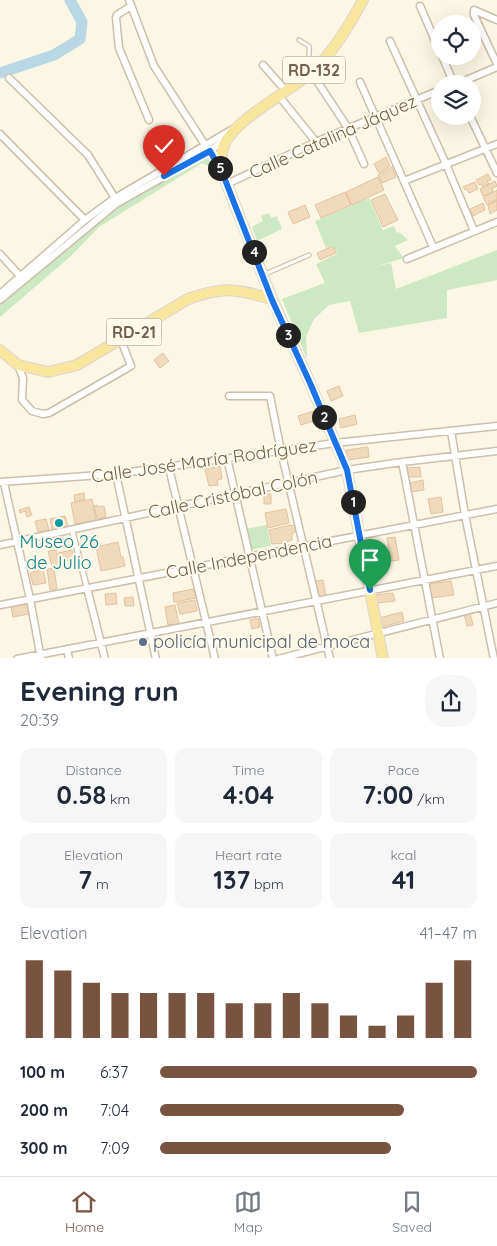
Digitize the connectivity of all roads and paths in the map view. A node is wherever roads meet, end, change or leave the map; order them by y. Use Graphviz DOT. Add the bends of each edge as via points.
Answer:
graph roads {
  1 [pos="363,0"];
  2 [pos="130,3"];
  3 [pos="420,6"];
  4 [pos="497,20"];
  5 [pos="431,31"];
  6 [pos="299,40"];
  7 [pos="390,41"];
  8 [pos="263,65"];
  9 [pos="497,66"];
  10 [pos="313,70"];
  11 [pos="476,75"];
  12 [pos="9,78"];
  13 [pos="360,82"];
  14 [pos="282,94"];
  15 [pos="431,94"];
  16 [pos="416,100"];
  17 [pos="376,116"];
  18 [pos="150,120"];
  19 [pos="245,122"];
  20 [pos="474,125"];
  21 [pos="348,128"];
  22 [pos="0,134"];
  23 [pos="228,138"];
  24 [pos="316,142"];
  25 [pos="497,144"];
  26 [pos="208,148"];
  27 [pos="486,148"];
  28 [pos="364,164"];
  29 [pos="446,164"];
  30 [pos="222,172"];
  31 [pos="497,173"];
  32 [pos="404,181"];
  33 [pos="227,184"];
  34 [pos="115,198"];
  35 [pos="85,220"];
  36 [pos="497,222"];
  37 [pos="474,231"];
  38 [pos="433,247"];
  39 [pos="0,254"];
  40 [pos="309,255"];
  41 [pos="407,258"];
  42 [pos="263,275"];
  43 [pos="20,276"];
  44 [pos="1,291"];
  45 [pos="0,300"];
  46 [pos="272,300"];
  47 [pos="120,340"];
  48 [pos="0,350"];
  49 [pos="18,365"];
  50 [pos="229,396"];
  51 [pos="497,426"];
  52 [pos="451,431"];
  53 [pos="335,443"];
  54 [pos="281,451"];
  55 [pos="497,451"];
  56 [pos="455,455"];
  57 [pos="227,458"];
  58 [pos="402,462"];
  59 [pos="170,468"];
  60 [pos="347,470"];
  61 [pos="116,474"];
  62 [pos="288,482"];
  63 [pos="2,483"];
  64 [pos="234,493"];
  65 [pos="178,506"];
  66 [pos="497,509"];
  67 [pos="465,515"];
  68 [pos="125,518"];
  69 [pos="414,525"];
  70 [pos="72,530"];
  71 [pos="360,536"];
  72 [pos="17,541"];
  73 [pos="0,545"];
  74 [pos="303,546"];
  75 [pos="249,557"];
  76 [pos="497,566"];
  77 [pos="193,568"];
  78 [pos="476,570"];
  79 [pos="140,578"];
  80 [pos="424,580"];
  81 [pos="87,588"];
  82 [pos="370,590"];
  83 [pos="30,599"];
  84 [pos="316,601"];
  85 [pos="497,603"];
  86 [pos="0,605"];
  87 [pos="484,607"];
  88 [pos="262,612"];
  89 [pos="432,620"];
  90 [pos="206,622"];
  91 [pos="151,633"];
  92 [pos="378,633"];
  93 [pos="100,643"];
  94 [pos="327,646"];
  95 [pos="67,649"];
  96 [pos="41,656"];
  97 [pos="17,658"];
  98 [pos="69,658"];
  99 [pos="104,658"];
  100 [pos="156,658"];
  101 [pos="215,658"];
  102 [pos="273,658"];
  103 [pos="278,658"];
  104 [pos="330,658"];
  105 [pos="383,658"];
  106 [pos="440,658"];
  107 [pos="494,658"];
  1 -- 10 [label="main road, RD-132" via="346,31"];
  2 -- 18 [label="street" via="116,18 119,48"];
  2 -- 26 [label="street" via="154,66"];
  3 -- 5 [label="street"];
  4 -- 9 [label="street" via="474,10"];
  6 -- 10 [label="lane" via="309,46 308,59"];
  7 -- 16 [label="street"];
  8 -- 14 [label="street"];
  9 -- 11 [label="street"];
  10 -- 14 [label="main road, RD-132"];
  10 -- 21 [label="street"];
  12 -- 34 [label="street" via="88,155"];
  13 -- 17 [label="street"];
  14 -- 19 [label="main road, RD-132"];
  14 -- 24 [label="street"];
  15 -- 16 [label="street, Calle Catalina Jáquez"];
  16 -- 17 [label="street, Calle Catalina Jáquez"];
  16 -- 29 [label="street"];
  17 -- 21 [label="street, Calle Catalina Jáquez"];
  17 -- 32 [label="street"];
  19 -- 23 [label="main road, RD-132"];
  19 -- 26 [label="street"];
  20 -- 27 [label="street"];
  21 -- 24 [label="street, Calle Catalina Jáquez"];
  21 -- 28 [label="street"];
  22 -- 35 [label="street"];
  23 -- 26 [label="street"];
  23 -- 30 [label="main road" via="223,151"];
  24 -- 33 [label="street, Calle Catalina Jáquez"];
  25 -- 27 [label="street"];
  26 -- 30 [label="street"];
  26 -- 34 [label="street"];
  26 -- 45 [label="street" via="116,204"];
  27 -- 29 [label="street"];
  27 -- 31 [label="street"];
  29 -- 32 [label="street"];
  29 -- 37 [label="street"];
  30 -- 33 [label="main road"];
  32 -- 38 [label="street"];
  33 -- 42 [label="main road"];
  34 -- 35 [label="street"];
  35 -- 43 [label="street"];
  36 -- 37 [label="street"];
  37 -- 38 [label="street"];
  38 -- 41 [label="street"];
  39 -- 43 [label="street"];
  40 -- 42 [label="lane"];
  42 -- 46 [label="main road"];
  43 -- 44 [label="street"];
  46 -- 47 [label="main road, RD-21" via="228,289 208,292 188,298"];
  46 -- 53 [label="main road"];
  47 -- 49 [label="main road, RD-21" via="77,365 48,372"];
  47 -- 49 [label="street" via="131,366 47,414 32,411 22,400 23,377"];
  48 -- 49 [label="main road, RD-21"];
  50 -- 54 [label="street" via="269,396"];
  51 -- 52 [label="street, Calle José María Rodríguez"];
  52 -- 53 [label="street, Calle José María Rodríguez"];
  52 -- 56 [label="street"];
  53 -- 54 [label="street, Calle José María Rodríguez"];
  53 -- 60 [label="main road"];
  54 -- 57 [label="street, Calle José María Rodríguez"];
  54 -- 62 [label="street"];
  55 -- 56 [label="street, Calle Cristóbal Colón"];
  56 -- 58 [label="street, Calle Cristóbal Colón"];
  56 -- 67 [label="street"];
  57 -- 59 [label="street, Calle José María Rodríguez"];
  57 -- 64 [label="street"];
  58 -- 60 [label="street, Calle Cristóbal Colón"];
  58 -- 69 [label="street"];
  59 -- 61 [label="street, Calle José María Rodríguez"];
  59 -- 65 [label="street"];
  60 -- 62 [label="street, Calle Cristóbal Colón"];
  60 -- 71 [label="main road"];
  61 -- 63 [label="street, Calle José María Rodríguez"];
  61 -- 68 [label="street"];
  62 -- 64 [label="street, Calle Cristóbal Colón"];
  62 -- 74 [label="street"];
  63 -- 72 [label="street"];
  64 -- 65 [label="street, Calle Cristóbal Colón"];
  64 -- 75 [label="street"];
  65 -- 68 [label="street, Calle Cristóbal Colón"];
  65 -- 77 [label="street"];
  66 -- 67 [label="street, Calle Independencia"];
  67 -- 69 [label="street, Calle Independencia"];
  67 -- 78 [label="street"];
  68 -- 70 [label="street, Calle Cristóbal Colón"];
  68 -- 79 [label="street"];
  69 -- 71 [label="street, Calle Independencia"];
  69 -- 80 [label="street"];
  70 -- 72 [label="street, Calle Cristóbal Colón"];
  70 -- 81 [label="street"];
  71 -- 74 [label="street, Calle Independencia"];
  71 -- 82 [label="main road"];
  72 -- 73 [label="street, Calle Cristóbal Colón"];
  72 -- 83 [label="street"];
  74 -- 75 [label="street, Calle Independencia"];
  74 -- 84 [label="street"];
  75 -- 77 [label="street, Calle Independencia"];
  75 -- 88 [label="street"];
  76 -- 78 [label="street"];
  77 -- 79 [label="street, Calle Independencia"];
  77 -- 90 [label="street"];
  78 -- 80 [label="street"];
  78 -- 87 [label="street"];
  79 -- 81 [label="street, Calle Independencia"];
  79 -- 91 [label="street"];
  80 -- 82 [label="street"];
  80 -- 89 [label="street"];
  81 -- 83 [label="street, Calle Independencia"];
  81 -- 93 [label="street"];
  82 -- 84 [label="street"];
  82 -- 92 [label="main road"];
  83 -- 86 [label="street, Calle Independencia"];
  83 -- 96 [label="street"];
  84 -- 88 [label="street"];
  84 -- 94 [label="street"];
  85 -- 87 [label="street"];
  87 -- 89 [label="street"];
  87 -- 107 [label="street"];
  88 -- 90 [label="street"];
  88 -- 102 [label="street"];
  89 -- 92 [label="street"];
  89 -- 106 [label="street"];
  90 -- 91 [label="street"];
  90 -- 101 [label="street"];
  91 -- 93 [label="street"];
  91 -- 100 [label="street"];
  92 -- 94 [label="street"];
  92 -- 105 [label="main road"];
  93 -- 95 [label="street"];
  93 -- 99 [label="street"];
  94 -- 103 [label="street"];
  94 -- 104 [label="street"];
  95 -- 96 [label="street"];
  95 -- 98 [label="street"];
  96 -- 97 [label="street"];
}
